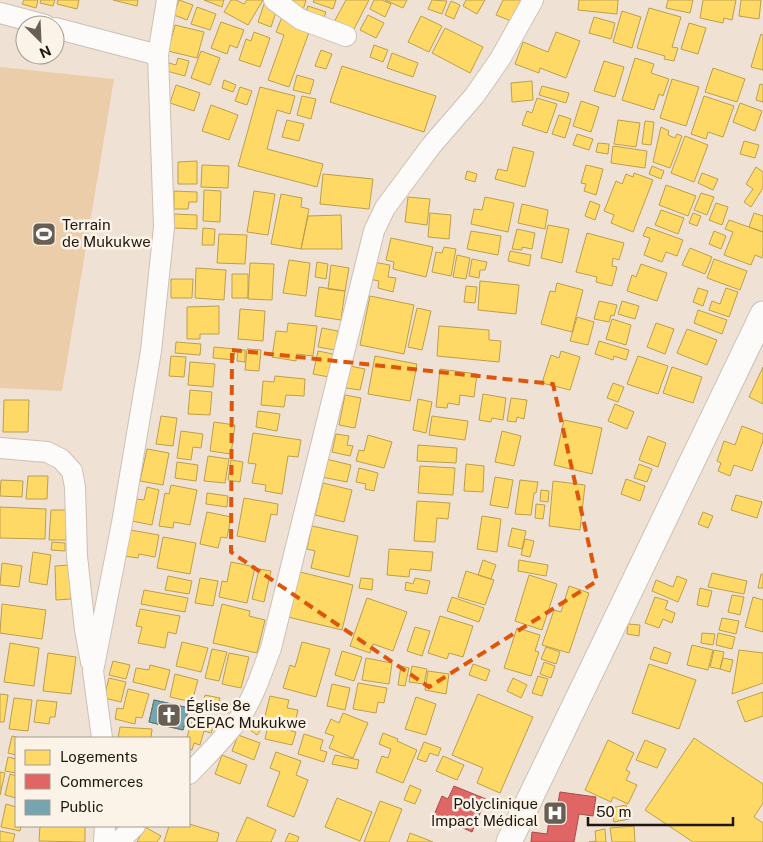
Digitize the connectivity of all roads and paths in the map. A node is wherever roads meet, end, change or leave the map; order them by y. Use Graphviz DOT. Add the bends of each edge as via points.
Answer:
graph roads {
  1 [pos="167,0"];
  2 [pos="274,0"];
  3 [pos="533,0"];
  4 [pos="0,13"];
  5 [pos="15,17"];
  6 [pos="65,31"];
  7 [pos="346,36"];
  8 [pos="158,55"];
  9 [pos="763,314"];
  10 [pos="0,448"];
  11 [pos="93,671"];
  12 [pos="102,737"];
  13 [pos="190,773"];
  14 [pos="106,827"];
  15 [pos="135,827"];
  16 [pos="104,842"];
  17 [pos="118,842"];
  18 [pos="509,842"];
  1 -- 8 [label="street"];
  2 -- 7 [label="street" via="300,19"];
  3 -- 13 [label="street" via="475,96 431,146 385,208 374,231 271,648 256,688 241,715 220,743"];
  4 -- 5 [label="street"];
  6 -- 8 [label="street"];
  8 -- 11 [label="street" via="164,227 151,351"];
  9 -- 18 [label="street"];
  10 -- 11 [label="street" via="47,452 62,459 72,471 77,556"];
  11 -- 12 [label="street"];
  14 -- 16 [label="street"];
  15 -- 17 [label="street"];
}
